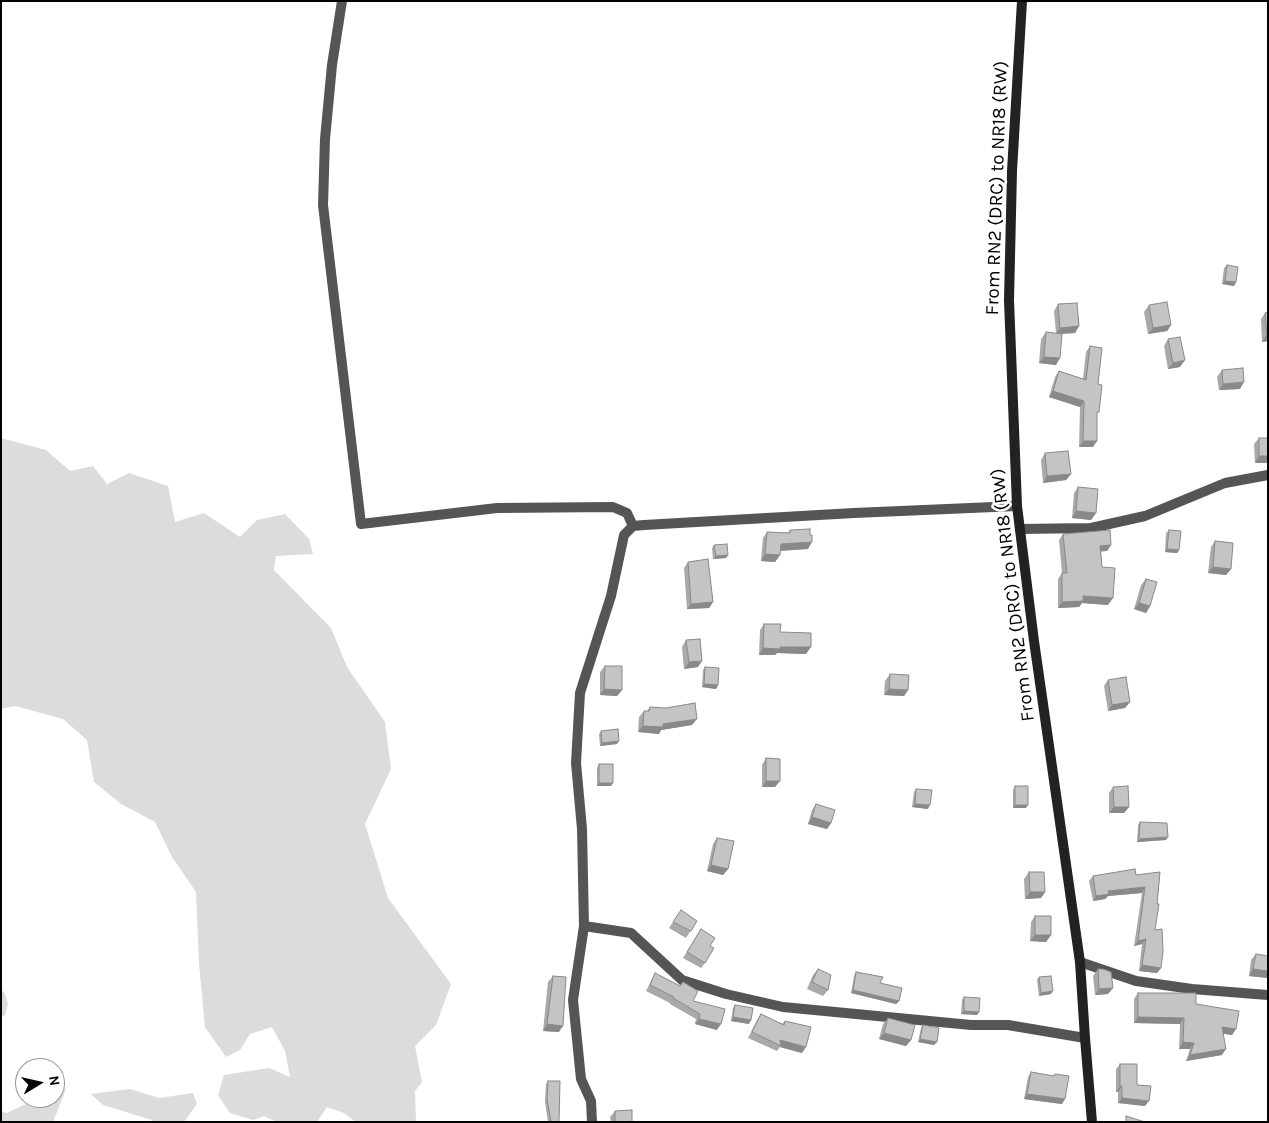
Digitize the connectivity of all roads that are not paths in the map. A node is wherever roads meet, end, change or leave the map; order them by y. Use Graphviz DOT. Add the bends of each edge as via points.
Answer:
graph roads {
  1 [pos="342,1"];
  2 [pos="1022,1"];
  3 [pos="1268,476"];
  4 [pos="1017,506"];
  5 [pos="633,526"];
  6 [pos="1020,529"];
  7 [pos="584,926"];
  8 [pos="1080,962"];
  9 [pos="1268,995"];
  10 [pos="1085,1038"];
  11 [pos="592,1122"];
  12 [pos="1092,1122"];
  1 -- 5 [label="street" via="325,139 323,205 361,524 497,508 613,507 627,513"];
  2 -- 4 [label="main road, From RN2 (DRC) to NR18 (RW)" via="1012,171 1009,300"];
  3 -- 6 [label="street" via="1225,483 1145,516 1091,528"];
  4 -- 5 [label="street"];
  4 -- 6 [label="main road, From RN2 (DRC) to NR18 (RW)"];
  5 -- 7 [label="street" via="624,535 611,596 580,693 576,763 582,828"];
  6 -- 8 [label="main road, From RN2 (DRC) to NR18 (RW)"];
  7 -- 10 [label="street" via="630,933 682,980 783,1007 971,1025 1008,1025"];
  7 -- 11 [label="street" via="573,1000 581,1079 591,1101"];
  8 -- 9 [label="street" via="1136,981"];
  8 -- 10 [label="main road, From RN2 (DRC) to NR18 (RW)"];
  10 -- 12 [label="main road, From RN2 (DRC) to NR18 (RW)"];
}
